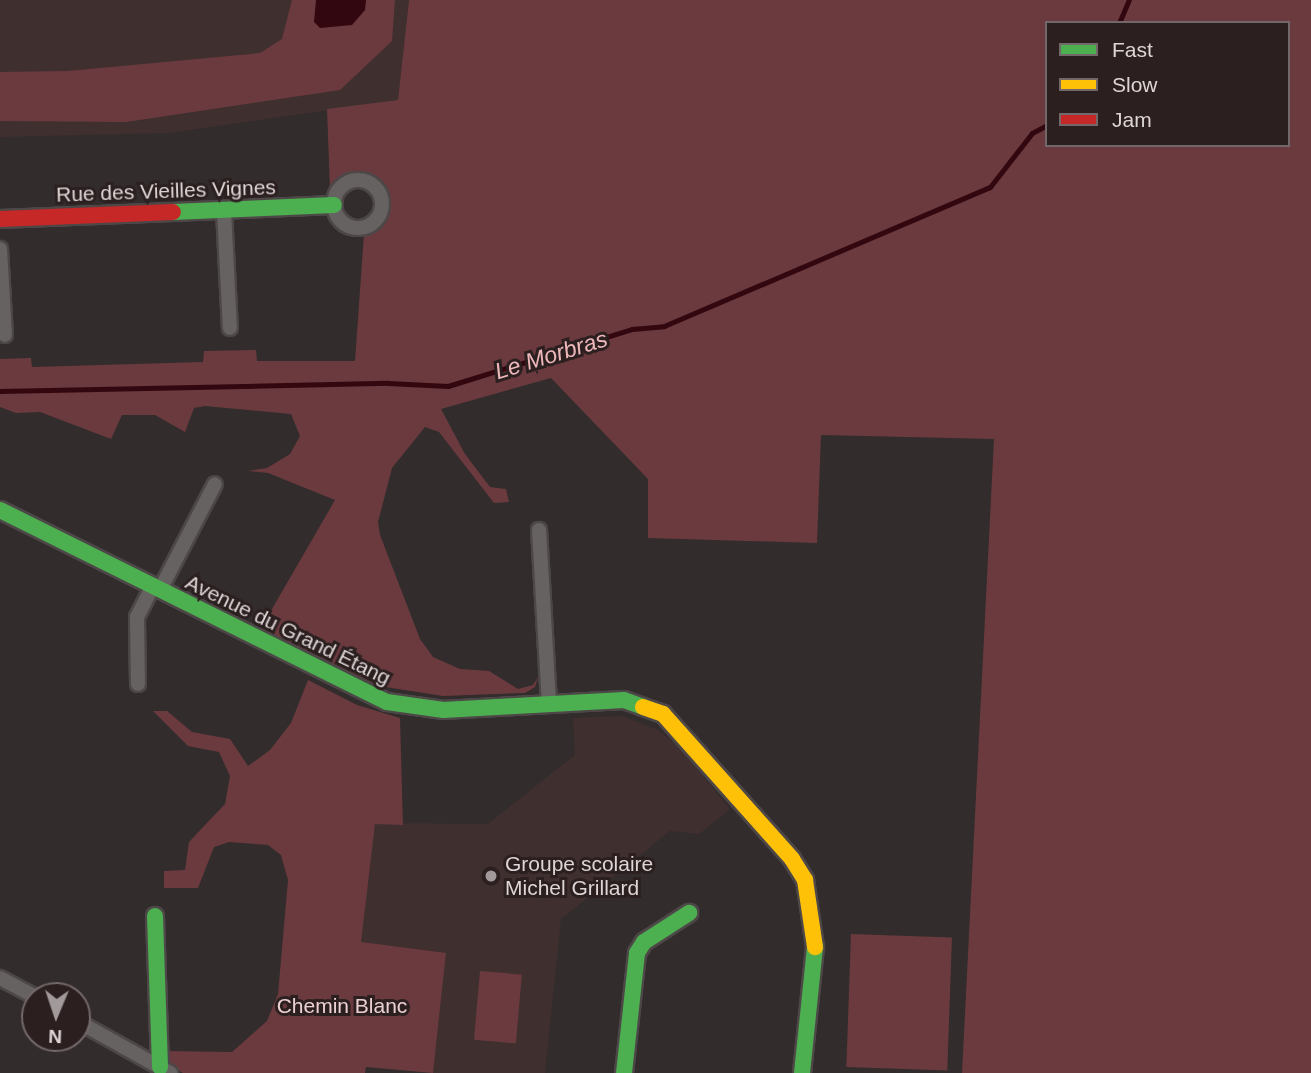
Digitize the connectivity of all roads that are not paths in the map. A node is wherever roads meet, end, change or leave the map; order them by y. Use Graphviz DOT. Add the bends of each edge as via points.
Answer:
graph roads {
  1 [pos="334,205"];
  2 [pos="224,211"];
  3 [pos="0,219"];
  4 [pos="0,249"];
  5 [pos="230,328"];
  6 [pos="5,335"];
  7 [pos="215,484"];
  8 [pos="0,510"];
  9 [pos="539,530"];
  10 [pos="156,589"];
  11 [pos="138,684"];
  12 [pos="549,703"];
  13 [pos="689,913"];
  14 [pos="155,916"];
  15 [pos="2,984"];
  16 [pos="21,991"];
  17 [pos="91,1029"];
  18 [pos="165,1070"];
  19 [pos="624,1073"];
  20 [pos="802,1073"];
  1 -- 2 [label="street, Rue des Vieilles Vignes"];
  2 -- 3 [label="street, Rue des Vieilles Vignes"];
  2 -- 5 [label="street"];
  4 -- 6 [label="street"];
  7 -- 10 [label="street"];
  8 -- 10 [label="street, Avenue du Grand Étang"];
  9 -- 12 [label="street"];
  10 -- 11 [label="street" via="137,617"];
  10 -- 12 [label="street, Avenue du Grand Étang" via="387,702 443,710"];
  12 -- 20 [label="street, Avenue du Grand Étang" via="624,700 663,714 792,859 809,893 816,935"];
  13 -- 19 [label="street" via="644,942 637,953"];
  14 -- 18 [label="street"];
  15 -- 16 [label="street"];
  17 -- 18 [label="street"];
}
